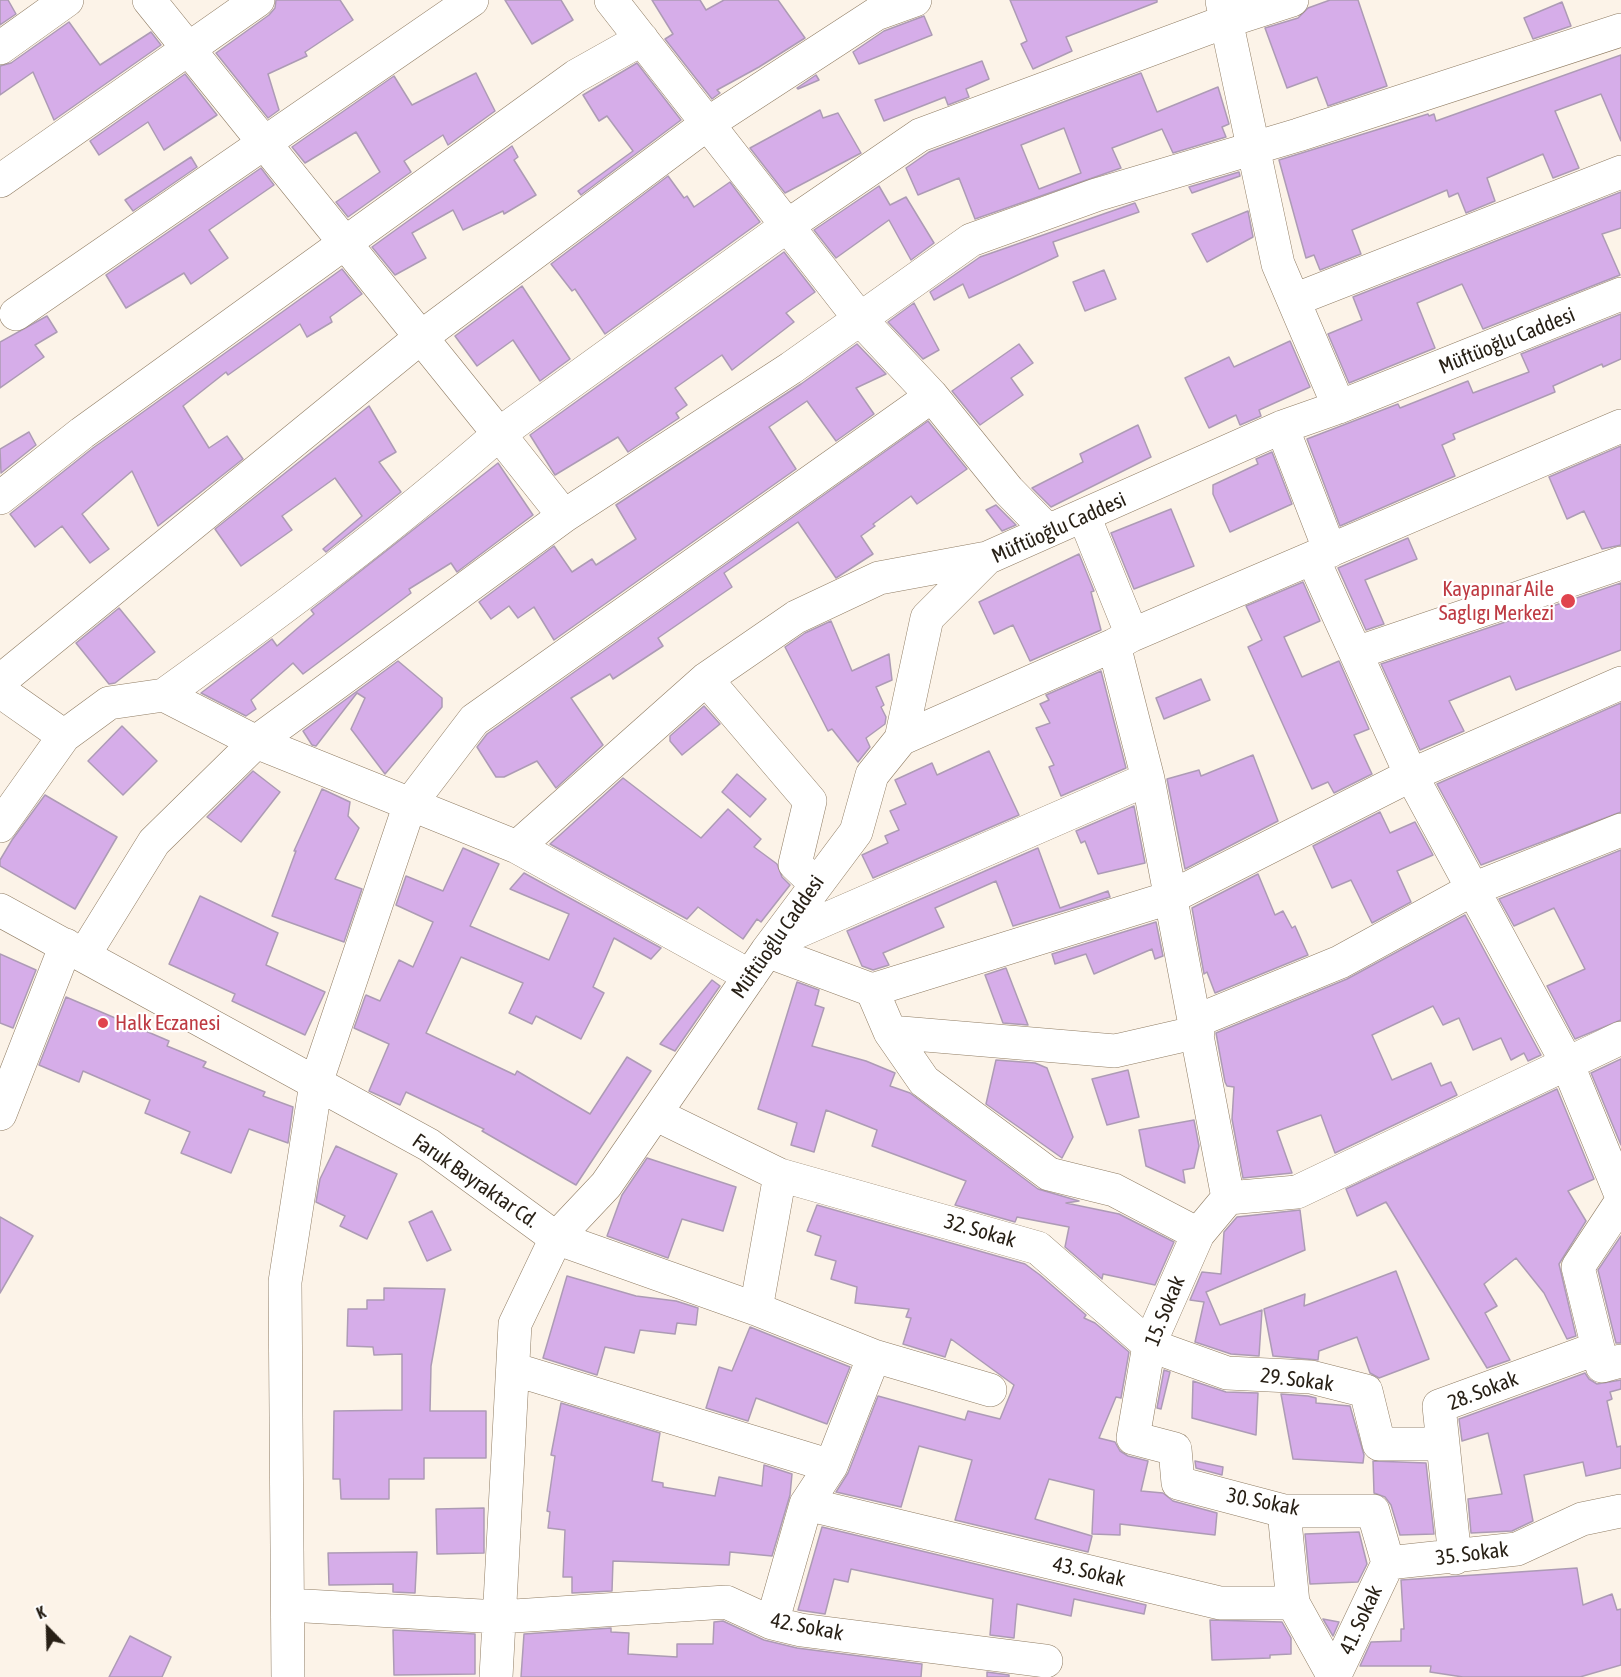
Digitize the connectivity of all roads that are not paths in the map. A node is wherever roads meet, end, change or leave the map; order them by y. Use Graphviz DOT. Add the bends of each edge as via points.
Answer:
graph roads {
  1 [pos="67,0"];
  2 [pos="149,0"];
  3 [pos="258,0"];
  4 [pos="472,0"];
  5 [pos="611,0"];
  6 [pos="915,0"];
  7 [pos="1292,0"];
  8 [pos="1224,10"];
  9 [pos="1621,30"];
  10 [pos="642,39"];
  11 [pos="0,48"];
  12 [pos="188,49"];
  13 [pos="707,124"];
  14 [pos="264,144"];
  15 [pos="1253,148"];
  16 [pos="1621,171"];
  17 [pos="0,181"];
  18 [pos="787,226"];
  19 [pos="344,244"];
  20 [pos="1621,294"];
  21 [pos="1293,300"];
  22 [pos="16,314"];
  23 [pos="860,319"];
  24 [pos="420,338"];
  25 [pos="932,396"];
  26 [pos="1339,407"];
  27 [pos="1621,426"];
  28 [pos="1282,427"];
  29 [pos="499,434"];
  30 [pos="0,498"];
  31 [pos="564,516"];
  32 [pos="1084,516"];
  33 [pos="1048,531"];
  34 [pos="1321,555"];
  35 [pos="987,558"];
  36 [pos="1621,563"];
  37 [pos="1123,640"];
  38 [pos="1356,652"];
  39 [pos="705,679"];
  40 [pos="0,681"];
  41 [pos="1621,683"];
  42 [pos="0,691"];
  43 [pos="164,695"];
  44 [pos="64,736"];
  45 [pos="901,740"];
  46 [pos="256,742"];
  47 [pos="1411,775"];
  48 [pos="1148,779"];
  49 [pos="410,804"];
  50 [pos="0,826"];
  51 [pos="1621,830"];
  52 [pos="517,847"];
  53 [pos="816,884"];
  54 [pos="1473,889"];
  55 [pos="1169,898"];
  56 [pos="0,909"];
  57 [pos="75,950"];
  58 [pos="764,956"];
  59 [pos="872,990"];
  60 [pos="1197,1027"];
  61 [pos="890,1032"];
  62 [pos="1621,1038"];
  63 [pos="1567,1064"];
  64 [pos="316,1083"];
  65 [pos="0,1114"];
  66 [pos="655,1114"];
  67 [pos="780,1175"];
  68 [pos="1621,1196"];
  69 [pos="1228,1198"];
  70 [pos="1621,1202"];
  71 [pos="1198,1233"];
  72 [pos="556,1238"];
  73 [pos="756,1309"];
  74 [pos="1149,1345"];
  75 [pos="1609,1354"];
  76 [pos="874,1356"];
  77 [pos="513,1369"];
  78 [pos="990,1390"];
  79 [pos="1133,1438"];
  80 [pos="1443,1444"];
  81 [pos="831,1466"];
  82 [pos="806,1504"];
  83 [pos="1284,1510"];
  84 [pos="1621,1510"];
  85 [pos="1455,1558"];
  86 [pos="1388,1563"];
  87 [pos="1293,1604"];
  88 [pos="288,1605"];
  89 [pos="500,1617"];
  90 [pos="772,1623"];
  91 [pos="1046,1661"];
  92 [pos="288,1677"];
  93 [pos="496,1677"];
  94 [pos="1334,1677"];
  1 -- 11 [label="street"];
  2 -- 12 [label="street"];
  3 -- 12 [label="street"];
  4 -- 14 [label="street"];
  5 -- 10 [label="street"];
  6 -- 13 [label="street" via="876,14"];
  7 -- 8 [label="street"];
  8 -- 15 [label="street"];
  8 -- 18 [label="street" via="920,135"];
  9 -- 15 [label="street"];
  10 -- 13 [label="street"];
  10 -- 19 [label="street" via="576,76"];
  12 -- 14 [label="street"];
  12 -- 17 [label="street"];
  13 -- 18 [label="street"];
  13 -- 24 [label="street"];
  14 -- 19 [label="street"];
  14 -- 22 [label="street"];
  15 -- 21 [label="street" via="1278,264"];
  15 -- 23 [label="street" via="1096,195 971,240"];
  16 -- 21 [label="street"];
  18 -- 23 [label="street"];
  18 -- 29 [label="street"];
  19 -- 24 [label="street"];
  19 -- 30 [label="street"];
  20 -- 26 [label="street, Müftüoğlu Caddesi"];
  21 -- 26 [label="street"];
  23 -- 25 [label="street"];
  23 -- 31 [label="street"];
  24 -- 29 [label="street"];
  24 -- 40 [label="street"];
  25 -- 33 [label="street" via="1008,490"];
  25 -- 49 [label="street" via="474,720"];
  26 -- 28 [label="street, Müftüoğlu Caddesi"];
  27 -- 34 [label="street"];
  28 -- 32 [label="street, Müftüoğlu Caddesi"];
  28 -- 34 [label="street"];
  29 -- 31 [label="street"];
  29 -- 43 [label="street" via="301,597"];
  31 -- 46 [label="street"];
  32 -- 33 [label="street, Müftüoğlu Caddesi"];
  32 -- 37 [label="street"];
  33 -- 35 [label="street, Müftüoğlu Caddesi"];
  34 -- 37 [label="street"];
  34 -- 38 [label="street"];
  35 -- 39 [label="street" via="879,578 796,617"];
  35 -- 45 [label="street, Müftüoğlu Caddesi" via="927,618"];
  36 -- 38 [label="street"];
  37 -- 45 [label="street"];
  37 -- 48 [label="street"];
  38 -- 47 [label="street"];
  39 -- 52 [label="street"];
  39 -- 53 [label="street" via="810,801 795,864"];
  41 -- 47 [label="street"];
  42 -- 44 [label="street"];
  43 -- 44 [label="street" via="109,703"];
  43 -- 46 [label="street"];
  44 -- 50 [label="street"];
  45 -- 53 [label="street, Müftüoğlu Caddesi" via="872,776 855,832"];
  46 -- 49 [label="street"];
  46 -- 57 [label="street" via="154,842"];
  47 -- 54 [label="street"];
  47 -- 55 [label="street"];
  48 -- 55 [label="street"];
  48 -- 58 [label="street"];
  49 -- 52 [label="street"];
  49 -- 64 [label="street"];
  51 -- 54 [label="street"];
  52 -- 58 [label="street"];
  53 -- 58 [label="street, Müftüoğlu Caddesi"];
  54 -- 60 [label="street" via="1340,962"];
  54 -- 63 [label="street"];
  55 -- 59 [label="street"];
  55 -- 60 [label="street"];
  56 -- 57 [label="street, Faruk Bayraktar Cd."];
  57 -- 64 [label="street, Faruk Bayraktar Cd."];
  57 -- 65 [label="street"];
  58 -- 59 [label="street"];
  58 -- 66 [label="street, Müftüoğlu Caddesi"];
  59 -- 61 [label="street"];
  60 -- 61 [label="street" via="1115,1051"];
  60 -- 69 [label="street"];
  61 -- 71 [label="street" via="924,1081 1049,1174 1114,1190"];
  62 -- 63 [label="street"];
  63 -- 68 [label="street"];
  63 -- 69 [label="street" via="1297,1192"];
  64 -- 72 [label="street, Faruk Bayraktar Cd." via="429,1145"];
  64 -- 88 [label="street" via="285,1282"];
  66 -- 67 [label="street, 32. Sokak"];
  66 -- 72 [label="street, Müftüoğlu Caddesi" via="606,1185"];
  67 -- 73 [label="street"];
  67 -- 74 [label="street, 32. Sokak" via="1038,1248"];
  69 -- 71 [label="street, 15. Sokak"];
  70 -- 75 [label="street" via="1578,1267"];
  71 -- 74 [label="street, 15. Sokak"];
  72 -- 73 [label="street"];
  72 -- 77 [label="street, Faruk Bayraktar Cd." via="515,1324"];
  73 -- 76 [label="street"];
  74 -- 79 [label="street, 15. Sokak"];
  74 -- 80 [label="street, 29. Sokak" via="1227,1373 1311,1377 1366,1391 1379,1444"];
  75 -- 80 [label="street, 28. Sokak" via="1439,1406"];
  76 -- 78 [label="street"];
  76 -- 81 [label="street"];
  77 -- 81 [label="street"];
  77 -- 89 [label="street, Faruk Bayraktar Cd."];
  79 -- 83 [label="street, 30. Sokak" via="1175,1449 1178,1483"];
  80 -- 85 [label="street, 28. Sokak"];
  81 -- 82 [label="street"];
  82 -- 87 [label="street, 43. Sokak" via="1220,1603"];
  82 -- 90 [label="street"];
  83 -- 86 [label="street, 30. Sokak" via="1374,1511"];
  83 -- 87 [label="street"];
  84 -- 85 [label="street, 35. Sokak" via="1582,1519 1517,1549"];
  85 -- 86 [label="street, 35. Sokak"];
  86 -- 94 [label="street, 41. Sokak"];
  87 -- 94 [label="street"];
  88 -- 89 [label="street, 42. Sokak"];
  88 -- 92 [label="street"];
  89 -- 90 [label="street, 42. Sokak" via="726,1602"];
  89 -- 93 [label="street, Faruk Bayraktar Cd."];
  90 -- 91 [label="street, 42. Sokak"];
}
